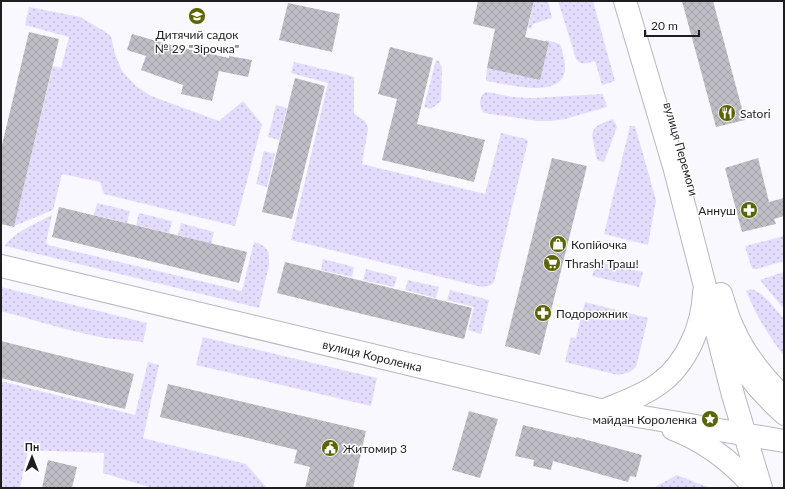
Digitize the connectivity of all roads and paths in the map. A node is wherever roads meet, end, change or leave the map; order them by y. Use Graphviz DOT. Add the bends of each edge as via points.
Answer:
graph roads {
  1 [pos="625,1"];
  2 [pos="638,1"];
  3 [pos="1,266"];
  4 [pos="704,281"];
  5 [pos="712,312"];
  6 [pos="784,398"];
  7 [pos="602,410"];
  8 [pos="784,416"];
  9 [pos="638,417"];
  10 [pos="745,435"];
  11 [pos="784,442"];
  12 [pos="755,488"];
  13 [pos="761,488"];
  1 -- 4 [label="main road, вулиця Перемоги" via="674,166"];
  2 -- 6 [label="main road, вулиця Перемоги" via="719,289 734,330 748,356"];
  3 -- 7 [label="main road, вулиця Короленка"];
  4 -- 5 [label="main road"];
  4 -- 7 [label="main road" via="696,331 689,348 675,369 660,383 643,393"];
  5 -- 8 [label="street" via="724,340 741,368"];
  5 -- 10 [label="main road"];
  7 -- 9 [label="main road, вулиця Короленка"];
  9 -- 10 [label="main road, вулиця Короленка"];
  9 -- 12 [label="main road" via="676,430 715,452 737,468"];
  10 -- 11 [label="main road"];
  10 -- 13 [label="main road"];
}
